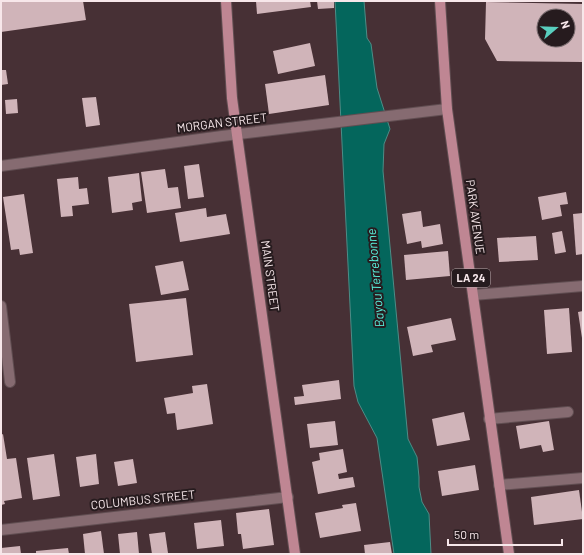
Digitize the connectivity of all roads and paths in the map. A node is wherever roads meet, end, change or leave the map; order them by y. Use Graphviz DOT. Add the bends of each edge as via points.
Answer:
graph roads {
  1 [pos="226,1"];
  2 [pos="440,1"];
  3 [pos="447,109"];
  4 [pos="237,134"];
  5 [pos="1,166"];
  6 [pos="583,286"];
  7 [pos="473,295"];
  8 [pos="1,306"];
  9 [pos="10,382"];
  10 [pos="568,412"];
  11 [pos="489,419"];
  12 [pos="583,478"];
  13 [pos="499,485"];
  14 [pos="288,497"];
  15 [pos="1,530"];
  16 [pos="296,554"];
  17 [pos="509,554"];
  1 -- 4 [label="main road, MAIN STREET" via="232,98"];
  2 -- 3 [label="main road, PARK AVENUE / LA 24"];
  3 -- 4 [label="street, MORGAN STREET"];
  3 -- 7 [label="main road, PARK AVENUE / LA 24"];
  4 -- 5 [label="street, MORGAN STREET"];
  4 -- 14 [label="main road, MAIN STREET"];
  6 -- 7 [label="street"];
  7 -- 11 [label="main road, PARK AVENUE / LA 24"];
  8 -- 9 [label="street"];
  10 -- 11 [label="street"];
  11 -- 13 [label="main road, PARK AVENUE / LA 24"];
  12 -- 13 [label="street"];
  13 -- 17 [label="main road, PARK AVENUE / LA 24"];
  14 -- 15 [label="street, COLUMBUS STREET"];
  14 -- 16 [label="main road, MAIN STREET"];
}
